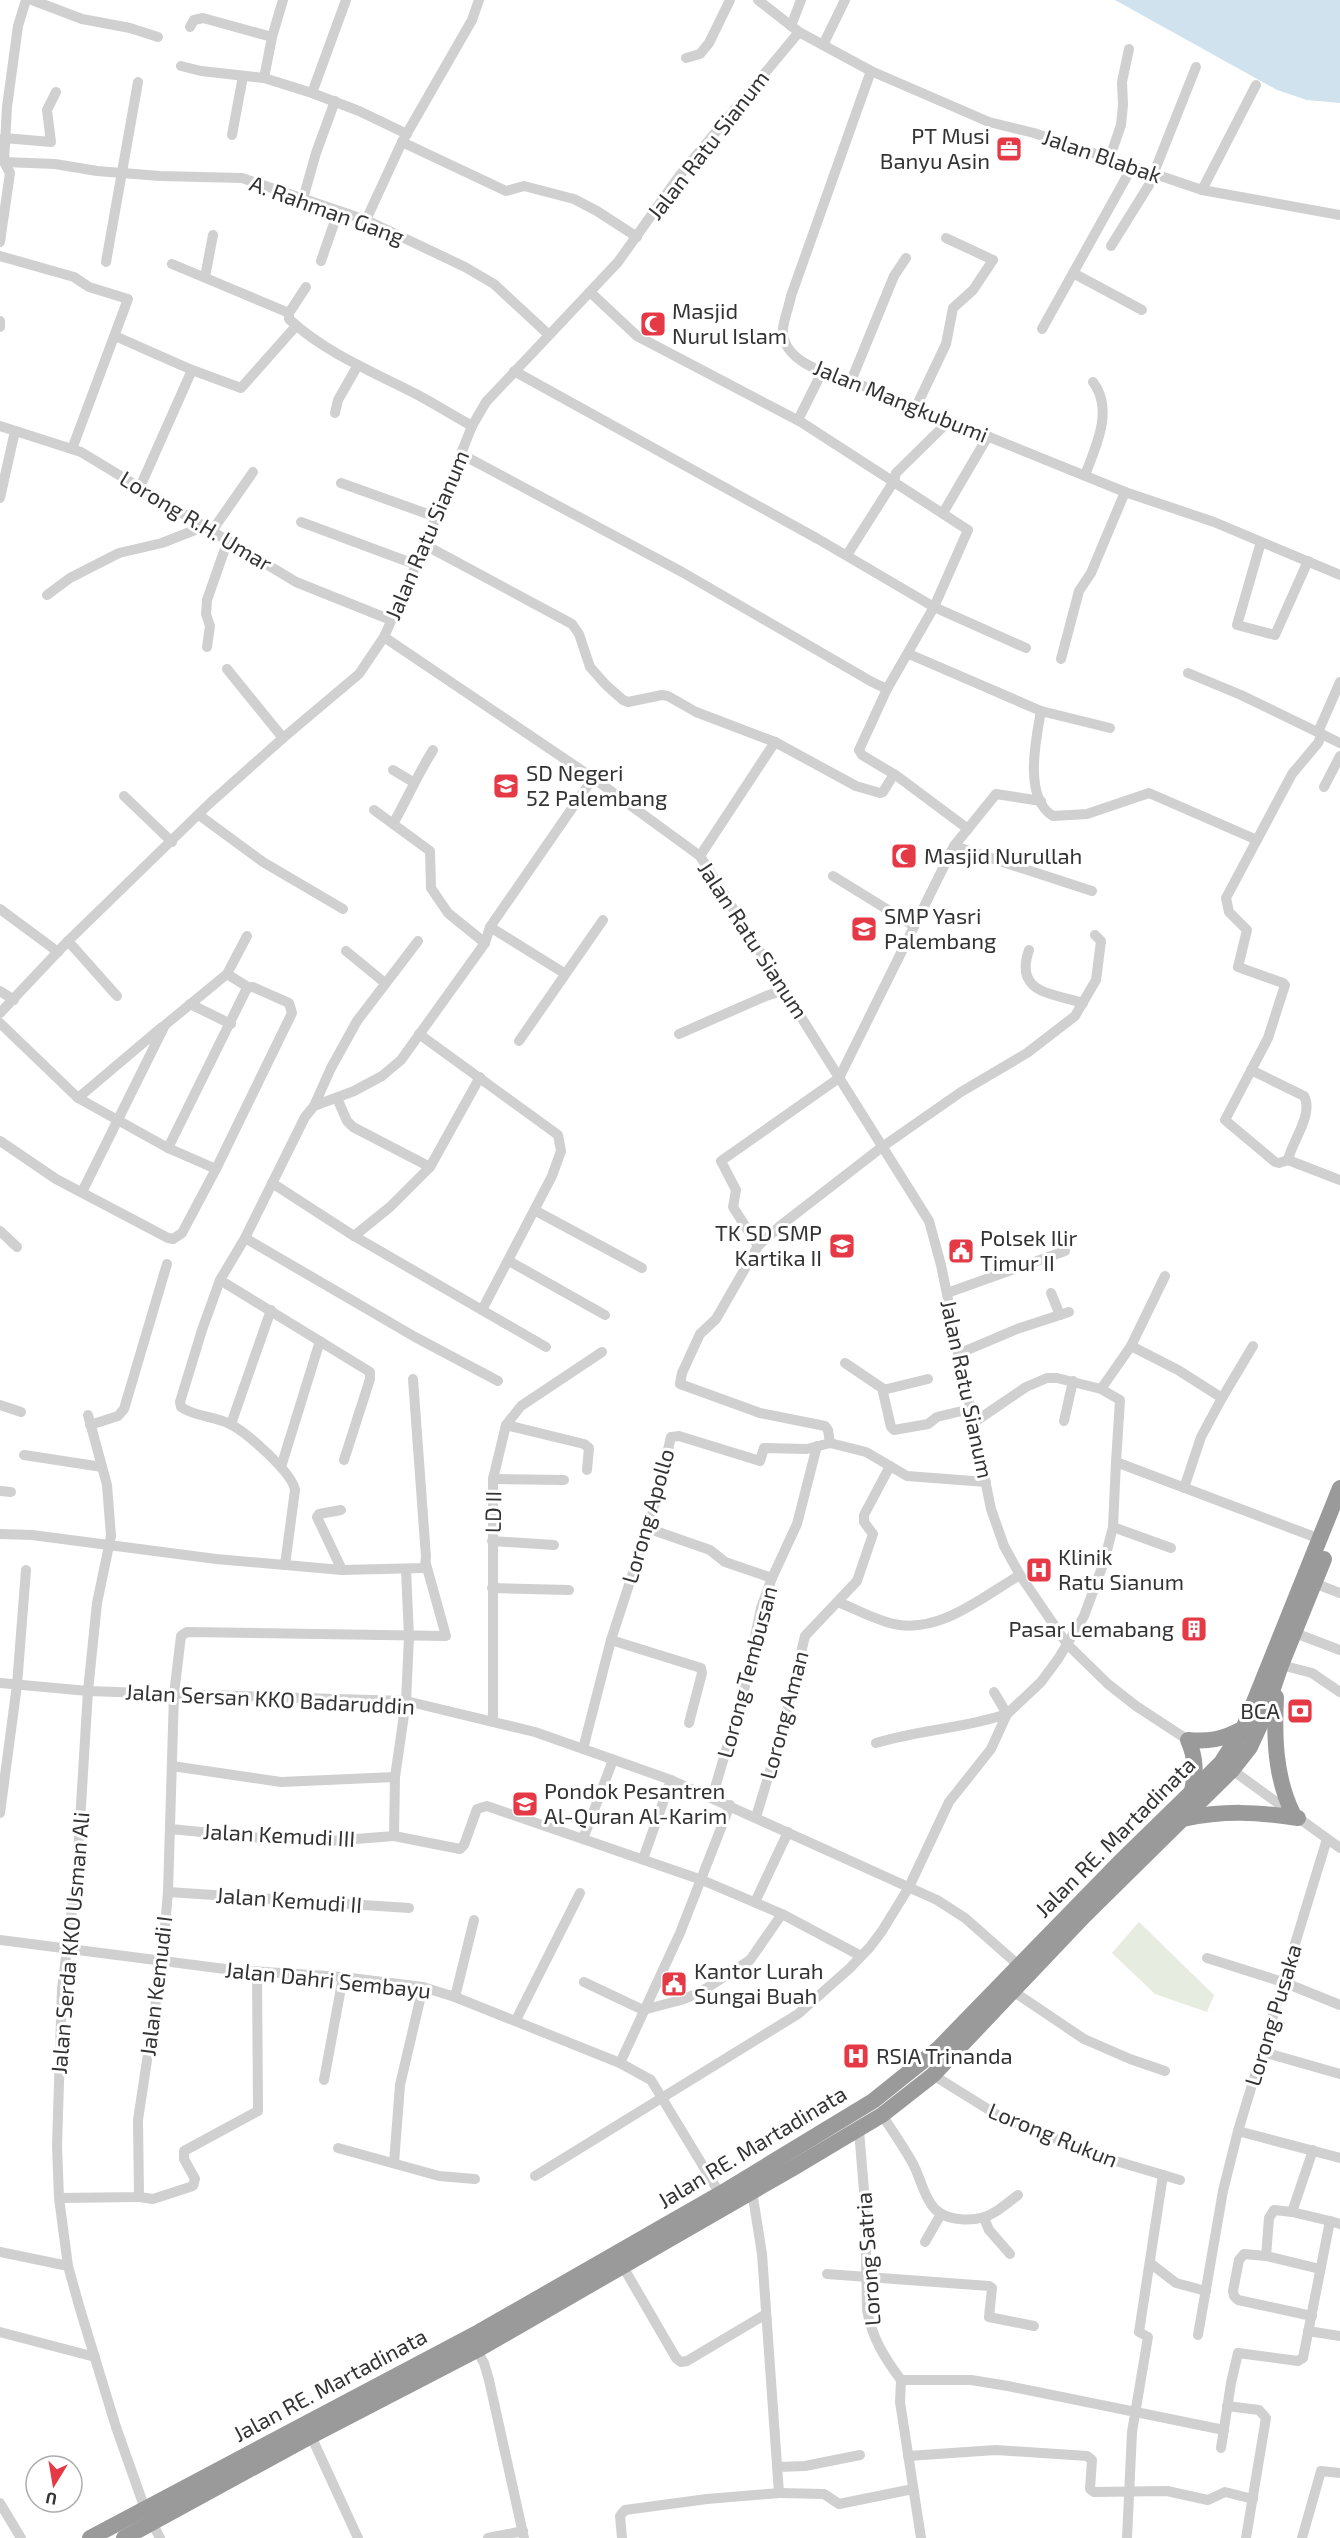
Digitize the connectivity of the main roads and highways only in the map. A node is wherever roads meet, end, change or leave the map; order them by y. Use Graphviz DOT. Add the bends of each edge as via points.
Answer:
graph roads {
  1 [pos="1340,1488"];
  2 [pos="1340,1519"];
  3 [pos="1279,1672"];
  4 [pos="1244,1727"];
  5 [pos="1226,1766"];
  6 [pos="1192,1791"];
  7 [pos="1183,1819"];
  8 [pos="1025,1971"];
  9 [pos="723,2200"];
  10 [pos="473,2343"];
  11 [pos="152,2523"];
  12 [pos="90,2538"];
  13 [pos="124,2538"];
  1 -- 4 [label="highway, Jalan RE. Martadinata"];
  2 -- 3 [label="highway"];
  3 -- 5 [label="highway" via="1257,1735"];
  3 -- 7 [label="highway" via="1277,1767 1283,1794 1295,1816 1228,1812"];
  4 -- 5 [label="highway, Jalan RE. Martadinata"];
  4 -- 6 [label="highway" via="1227,1737 1188,1740 1196,1766"];
  5 -- 6 [label="highway, Jalan RE. Martadinata"];
  5 -- 7 [label="highway"];
  6 -- 8 [label="highway, Jalan RE. Martadinata"];
  7 -- 8 [label="highway"];
  8 -- 9 [label="highway, Jalan RE. Martadinata" via="895,2085"];
  8 -- 9 [label="highway" via="1014,1992 933,2075 882,2115 752,2191"];
  9 -- 10 [label="highway, Jalan RE. Martadinata"];
  9 -- 10 [label="highway" via="622,2265"];
  10 -- 11 [label="highway, Jalan RE. Martadinata"];
  10 -- 11 [label="highway"];
  11 -- 12 [label="highway, Jalan RE. Martadinata"];
  11 -- 13 [label="highway"];
}
